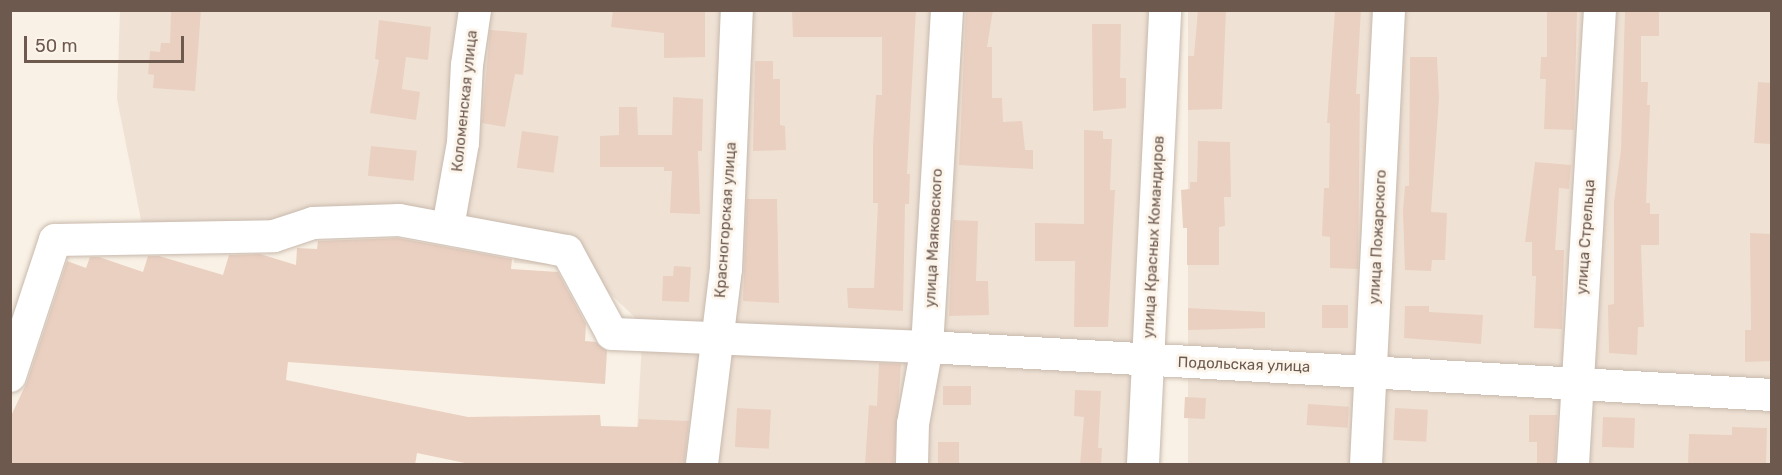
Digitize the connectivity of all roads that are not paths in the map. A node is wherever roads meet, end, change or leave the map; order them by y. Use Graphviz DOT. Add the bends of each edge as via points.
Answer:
graph roads {
  1 [pos="475,10"];
  2 [pos="738,10"];
  3 [pos="947,10"];
  4 [pos="1165,10"];
  5 [pos="1389,10"];
  6 [pos="1600,10"];
  7 [pos="448,227"];
  8 [pos="716,337"];
  9 [pos="927,347"];
  10 [pos="1148,361"];
  11 [pos="1371,370"];
  12 [pos="10,376"];
  13 [pos="1577,385"];
  14 [pos="1772,395"];
  15 [pos="702,465"];
  16 [pos="912,465"];
  17 [pos="1143,465"];
  18 [pos="1366,465"];
  19 [pos="1573,465"];
  1 -- 7 [label="street, Коломенская улица" via="467,65 463,143"];
  2 -- 8 [label="street, Красногорская улица" via="726,268"];
  3 -- 9 [label="street, улица Маяковского"];
  4 -- 10 [label="street, улица Красных Командиров"];
  5 -- 11 [label="street, улица Пожарского"];
  6 -- 13 [label="street, улица Стрельца"];
  7 -- 8 [label="street, Подольская улица" via="567,251 612,334"];
  7 -- 12 [label="street" via="399,220 313,223 274,236 55,240"];
  8 -- 9 [label="street, Подольская улица"];
  8 -- 15 [label="street, Красногорская улица"];
  9 -- 10 [label="street, Подольская улица"];
  9 -- 16 [label="street, улица Маяковского" via="913,424"];
  10 -- 11 [label="street, Подольская улица"];
  10 -- 17 [label="street, улица Красных Командиров"];
  11 -- 13 [label="street, Подольская улица"];
  11 -- 18 [label="street, улица Пожарского"];
  13 -- 14 [label="street, Подольская улица"];
  13 -- 19 [label="street, улица Стрельца"];
}
